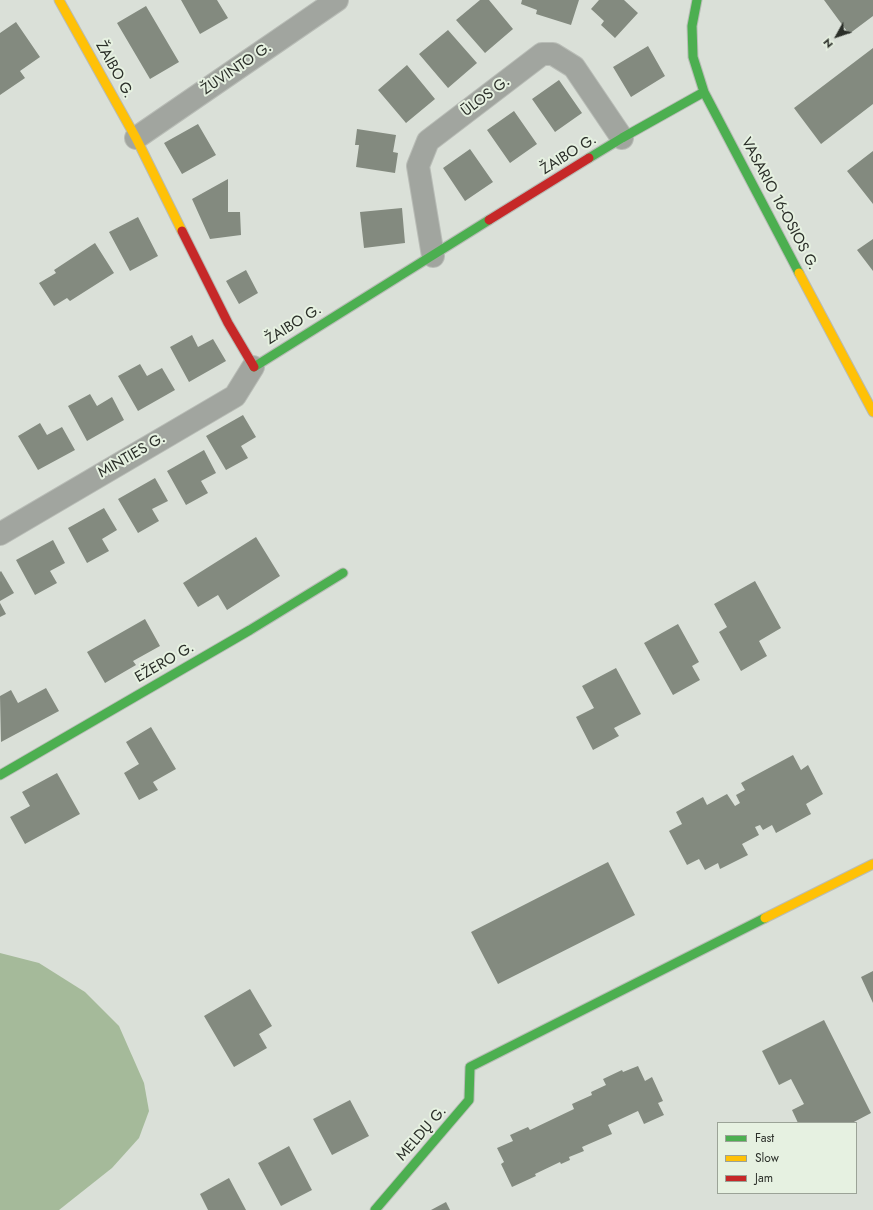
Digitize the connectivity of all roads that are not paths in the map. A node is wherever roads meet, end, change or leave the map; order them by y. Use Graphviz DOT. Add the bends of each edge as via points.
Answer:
graph roads {
  1 [pos="59,0"];
  2 [pos="337,0"];
  3 [pos="697,0"];
  4 [pos="704,92"];
  5 [pos="136,138"];
  6 [pos="622,138"];
  7 [pos="433,256"];
  8 [pos="253,367"];
  9 [pos="873,412"];
  10 [pos="0,534"];
  11 [pos="343,573"];
  12 [pos="0,775"];
  13 [pos="873,864"];
  14 [pos="375,1210"];
  1 -- 5 [label="street, ŽAIBO G."];
  2 -- 5 [label="street, ŽUVINTO G."];
  3 -- 4 [label="street, VASARIO 16-OSIOS G." via="692,26 693,57"];
  4 -- 6 [label="street, ŽAIBO G."];
  4 -- 9 [label="street, VASARIO 16-OSIOS G."];
  5 -- 8 [label="street, ŽAIBO G."];
  6 -- 7 [label="street, ŽAIBO G."];
  6 -- 7 [label="street, ŪLOS G." via="574,67 553,54 542,54 428,141 418,166"];
  7 -- 8 [label="street, ŽAIBO G."];
  8 -- 10 [label="street, MINTIES G." via="234,396"];
  11 -- 12 [label="street, EŽERO G."];
  13 -- 14 [label="street, MELDŲ G." via="470,1067 469,1100"];
}
